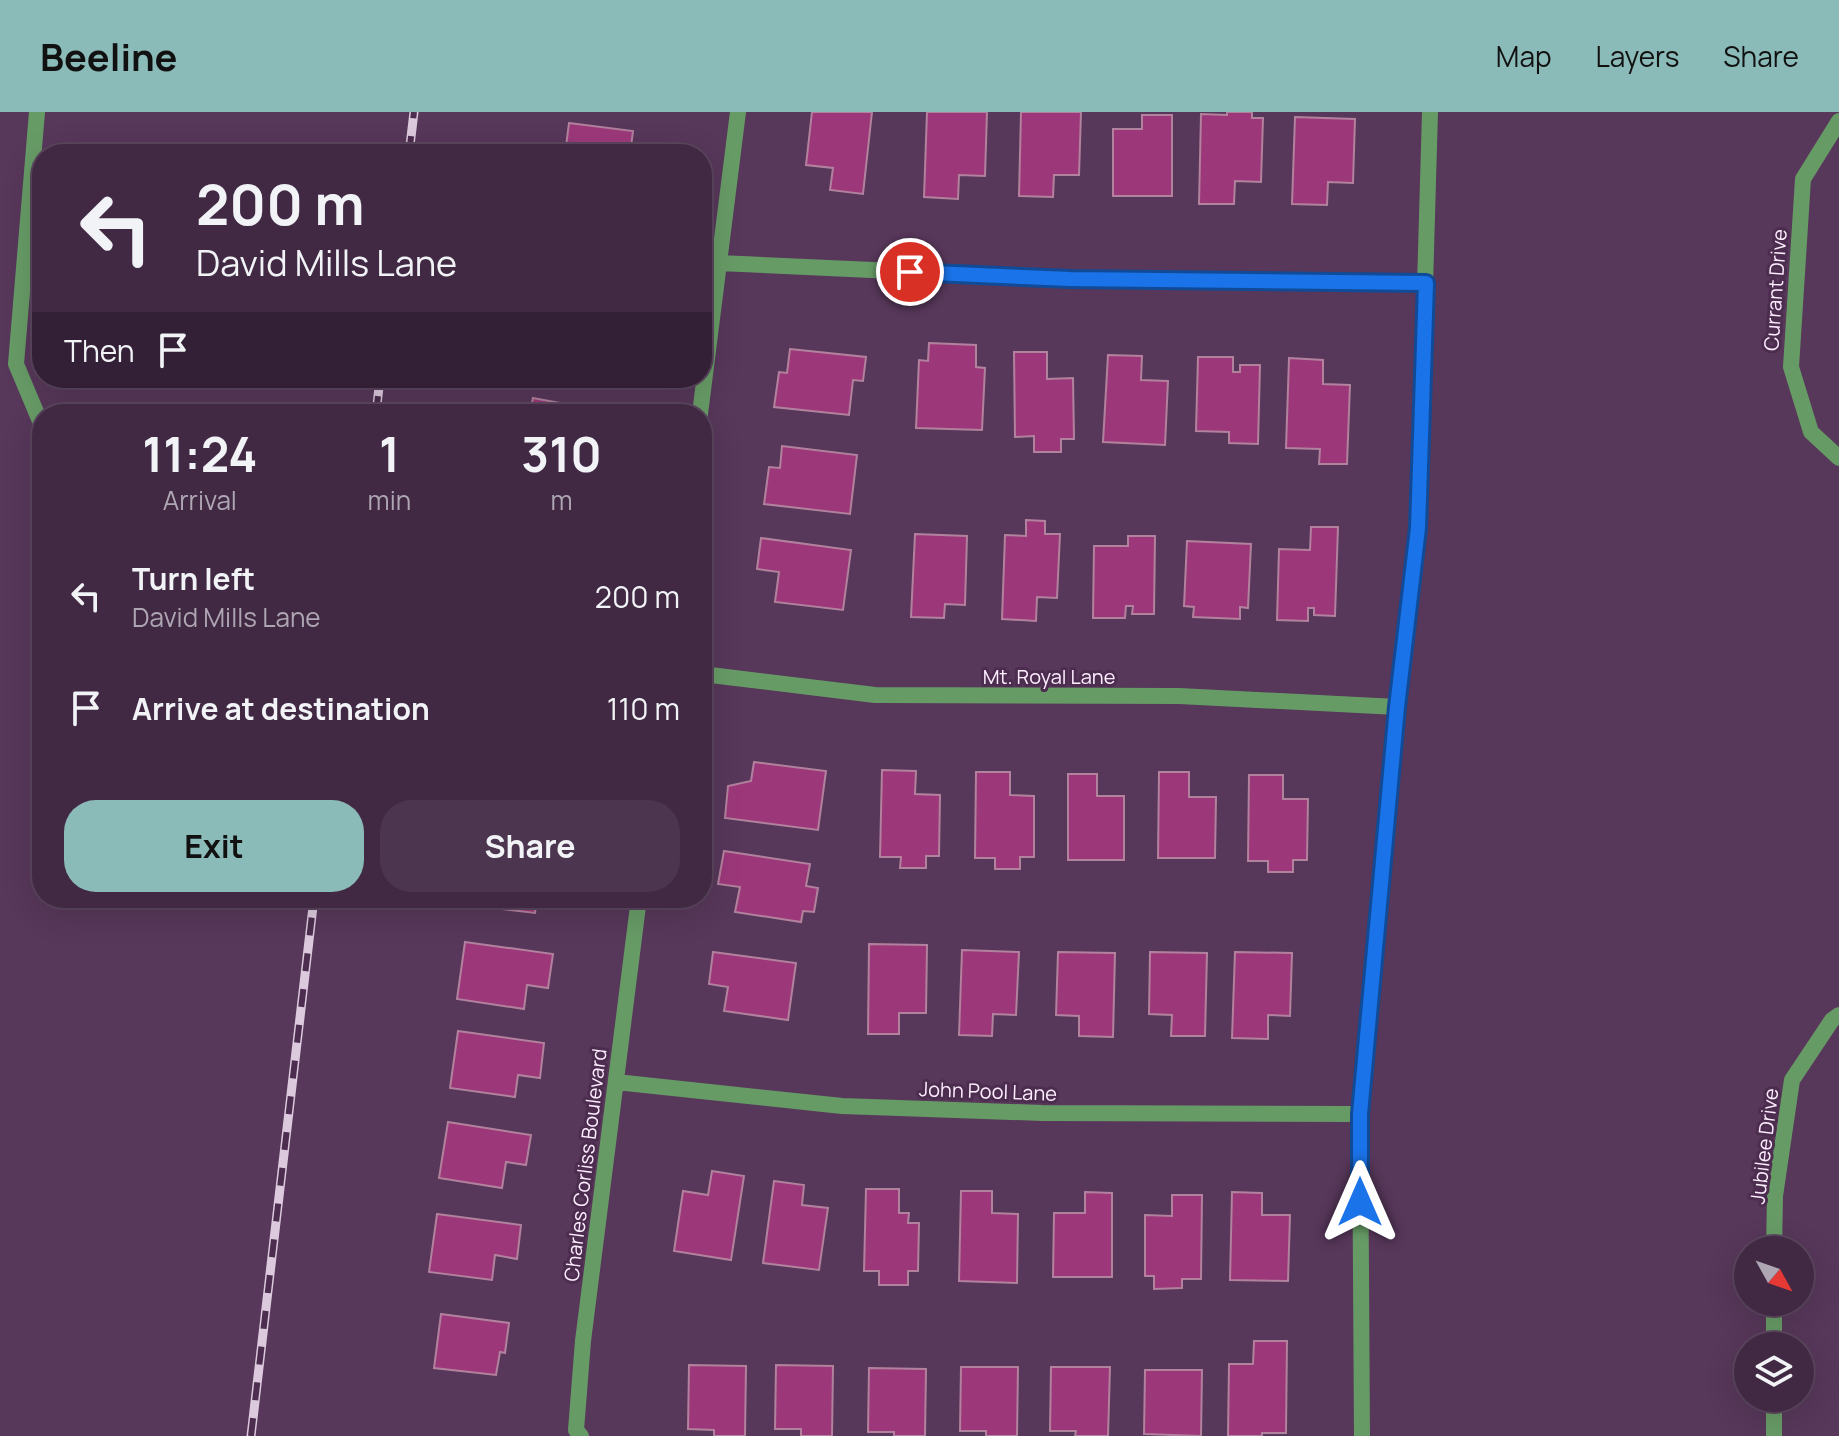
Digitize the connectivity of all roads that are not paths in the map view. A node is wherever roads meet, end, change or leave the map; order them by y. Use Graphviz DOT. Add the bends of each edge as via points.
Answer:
graph roads {
  1 [pos="37,112"];
  2 [pos="738,112"];
  3 [pos="1430,112"];
  4 [pos="1839,121"];
  5 [pos="34,144"];
  6 [pos="32,172"];
  7 [pos="719,263"];
  8 [pos="1426,283"];
  9 [pos="712,319"];
  10 [pos="33,404"];
  11 [pos="1839,458"];
  12 [pos="712,675"];
  13 [pos="1397,707"];
  14 [pos="638,908"];
  15 [pos="1839,1015"];
  16 [pos="616,1082"];
  17 [pos="1360,1114"];
  18 [pos="1774,1236"];
  19 [pos="1774,1412"];
  20 [pos="581,1436"];
  21 [pos="1362,1436"];
  22 [pos="1774,1436"];
  1 -- 5 [label="street"];
  2 -- 7 [label="street"];
  3 -- 8 [label="street"];
  4 -- 11 [label="street, Currant Drive" via="1803,179 1791,367 1811,432"];
  6 -- 10 [label="street" via="16,364"];
  7 -- 8 [label="street" via="1070,279"];
  7 -- 9 [label="street"];
  8 -- 13 [label="street" via="1418,528"];
  12 -- 13 [label="street, Mt. Royal Lane" via="875,695 1179,696"];
  13 -- 17 [label="street"];
  14 -- 16 [label="street, Charles Corliss Boulevard"];
  15 -- 18 [label="street, Jubilee Drive" via="1792,1080"];
  16 -- 17 [label="street, John Pool Lane" via="842,1106"];
  16 -- 20 [label="street, Charles Corliss Boulevard" via="583,1341 576,1430"];
  17 -- 21 [label="street"];
  19 -- 22 [label="street"];
}
